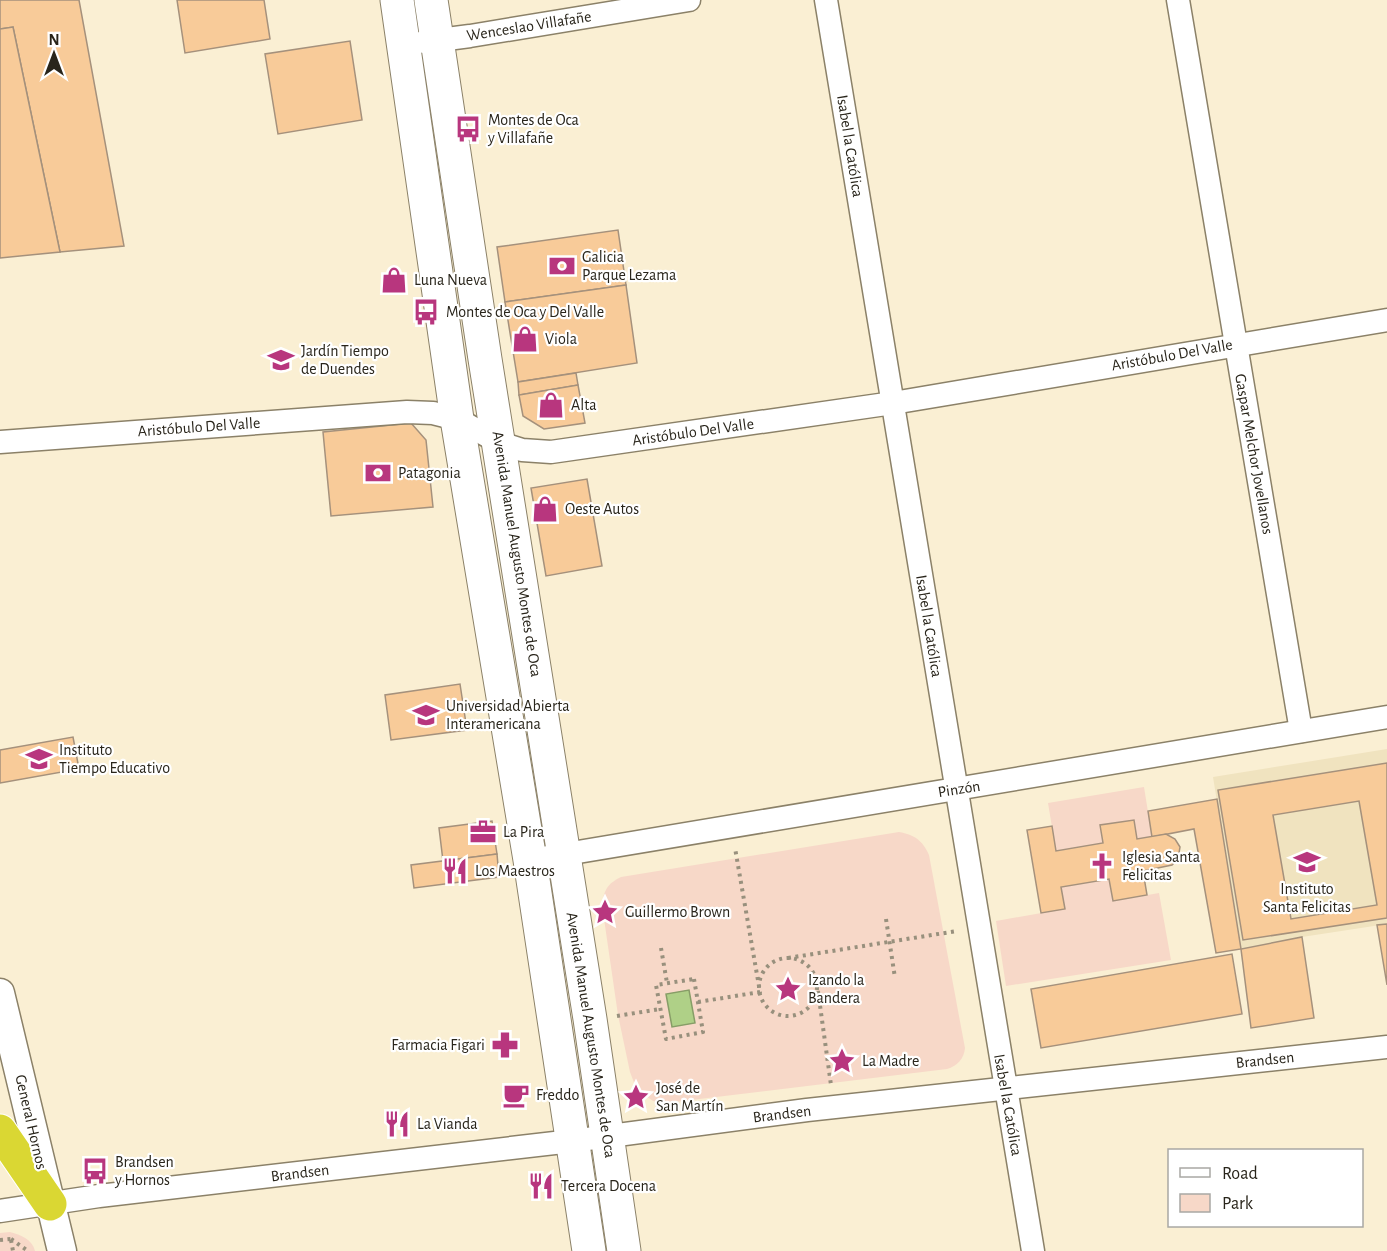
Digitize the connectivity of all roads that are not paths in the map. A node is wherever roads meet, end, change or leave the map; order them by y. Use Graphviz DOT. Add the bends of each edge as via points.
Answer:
graph roads {
  1 [pos="397,0"];
  2 [pos="431,0"];
  3 [pos="689,0"];
  4 [pos="826,0"];
  5 [pos="1178,0"];
  6 [pos="438,40"];
  7 [pos="404,44"];
  8 [pos="1387,320"];
  9 [pos="1235,344"];
  10 [pos="893,404"];
  11 [pos="457,419"];
  12 [pos="0,442"];
  13 [pos="500,443"];
  14 [pos="1387,717"];
  15 [pos="1301,731"];
  16 [pos="956,789"];
  17 [pos="563,855"];
  18 [pos="530,860"];
  19 [pos="0,993"];
  20 [pos="1387,1047"];
  21 [pos="1005,1088"];
  22 [pos="0,1131"];
  23 [pos="606,1136"];
  24 [pos="572,1141"];
  25 [pos="50,1203"];
  26 [pos="0,1211"];
  27 [pos="62,1251"];
  28 [pos="589,1251"];
  29 [pos="624,1251"];
  30 [pos="1033,1251"];
  1 -- 7 [label="main road, Avenida Manuel Augusto Montes de Oca"];
  2 -- 6 [label="main road, Avenida Manuel Augusto Montes de Oca"];
  3 -- 6 [label="street, Wenceslao Villafañe"];
  4 -- 10 [label="street, Isabel la Católica"];
  5 -- 9 [label="street, Gaspar Melchor Jovellanos"];
  6 -- 7 [label="street, Wenceslao Villafañe"];
  6 -- 13 [label="main road, Avenida Manuel Augusto Montes de Oca"];
  7 -- 11 [label="main road, Avenida Manuel Augusto Montes de Oca"];
  8 -- 9 [label="street, Aristóbulo Del Valle"];
  9 -- 10 [label="street, Aristóbulo Del Valle"];
  9 -- 15 [label="street, Gaspar Melchor Jovellanos"];
  10 -- 13 [label="street, Aristóbulo Del Valle" via="550,452"];
  10 -- 16 [label="street, Isabel la Católica"];
  11 -- 12 [label="street, Aristóbulo Del Valle" via="406,412"];
  11 -- 13 [label="street, Aristóbulo Del Valle"];
  11 -- 18 [label="main road, Avenida Manuel Augusto Montes de Oca"];
  13 -- 17 [label="main road, Avenida Manuel Augusto Montes de Oca"];
  14 -- 15 [label="street, Pinzón"];
  15 -- 16 [label="street, Pinzón"];
  16 -- 17 [label="street, Pinzón"];
  16 -- 21 [label="street, Isabel la Católica"];
  17 -- 18 [label="street, Pinzón"];
  17 -- 23 [label="main road, Avenida Manuel Augusto Montes de Oca"];
  18 -- 24 [label="main road, Avenida Manuel Augusto Montes de Oca"];
  19 -- 25 [label="street, General Hornos"];
  20 -- 21 [label="street, Brandsen"];
  21 -- 23 [label="street, Brandsen"];
  21 -- 30 [label="street, Isabel la Católica"];
  22 -- 25 [label="highway"];
  23 -- 24 [label="street, Brandsen"];
  23 -- 29 [label="main road, Avenida Manuel Augusto Montes de Oca"];
  24 -- 25 [label="street, Brandsen"];
  24 -- 28 [label="main road, Avenida Manuel Augusto Montes de Oca"];
  25 -- 26 [label="street, Brandsen"];
  25 -- 27 [label="street, General Hornos"];
}
